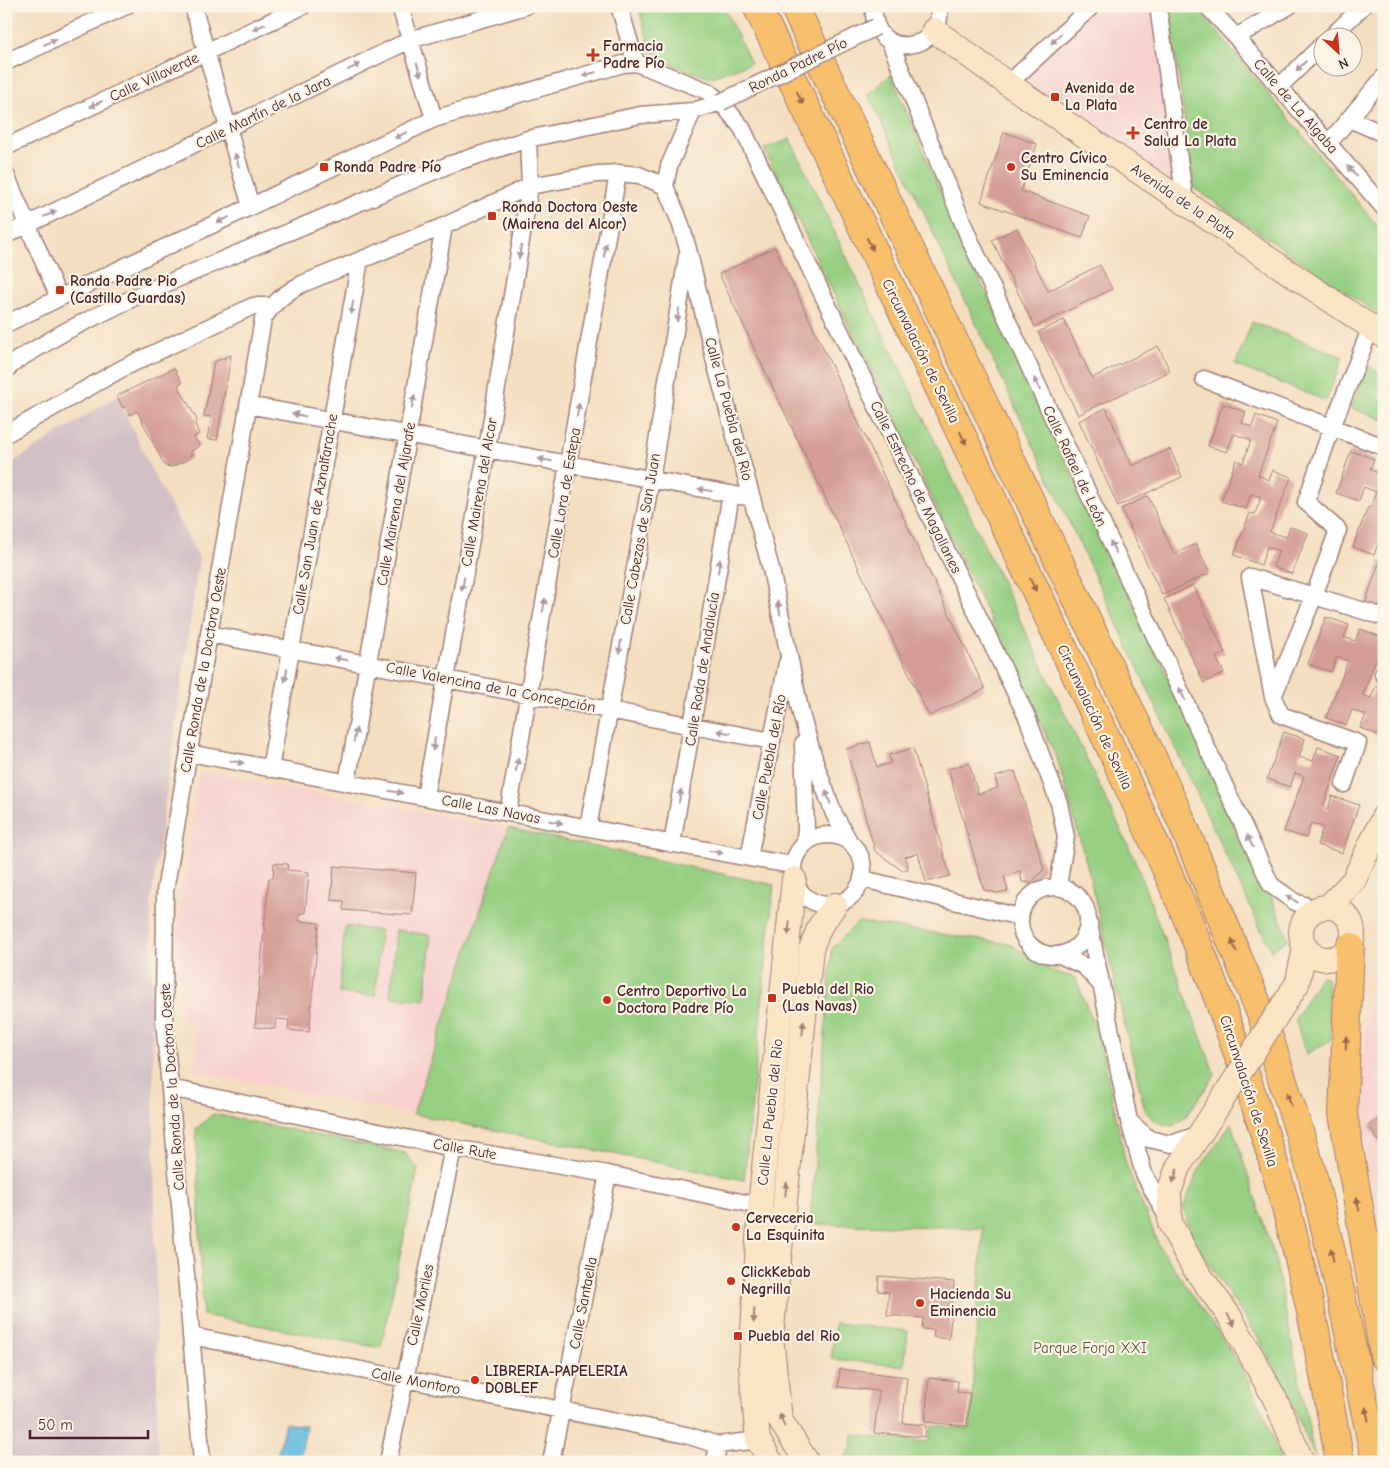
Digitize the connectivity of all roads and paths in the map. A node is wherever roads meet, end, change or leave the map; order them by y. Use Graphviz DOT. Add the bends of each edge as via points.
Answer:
graph roads {
  1 [pos="126,6"];
  2 [pos="193,6"];
  3 [pos="303,6"];
  4 [pos="400,6"];
  5 [pos="526,6"];
  6 [pos="619,6"];
  7 [pos="757,6"];
  8 [pos="794,6"];
  9 [pos="874,6"];
  10 [pos="938,6"];
  11 [pos="1092,6"];
  12 [pos="1158,6"];
  13 [pos="1207,6"];
  14 [pos="1289,6"];
  15 [pos="1363,6"];
  16 [pos="876,27"];
  17 [pos="1340,28"];
  18 [pos="934,30"];
  19 [pos="1236,37"];
  20 [pos="410,40"];
  21 [pos="890,42"];
  22 [pos="205,53"];
  23 [pos="1312,55"];
  24 [pos="6,62"];
  25 [pos="636,63"];
  26 [pos="1384,77"];
  27 [pos="1008,84"];
  28 [pos="1279,87"];
  29 [pos="721,102"];
  30 [pos="693,111"];
  31 [pos="434,119"];
  32 [pos="1349,119"];
  33 [pos="228,129"];
  34 [pos="1384,134"];
  35 [pos="528,138"];
  36 [pos="1328,144"];
  37 [pos="6,147"];
  38 [pos="618,173"];
  39 [pos="6,175"];
  40 [pos="530,186"];
  41 [pos="665,186"];
  42 [pos="1185,202"];
  43 [pos="251,207"];
  44 [pos="1384,208"];
  45 [pos="27,225"];
  46 [pos="444,226"];
  47 [pos="6,235"];
  48 [pos="360,260"];
  49 [pos="690,286"];
  50 [pos="59,298"];
  51 [pos="271,306"];
  52 [pos="12,322"];
  53 [pos="6,332"];
  54 [pos="1377,332"];
  55 [pos="6,370"];
  56 [pos="1204,379"];
  57 [pos="248,406"];
  58 [pos="332,421"];
  59 [pos="1332,427"];
  60 [pos="6,434"];
  61 [pos="408,435"];
  62 [pos="1384,447"];
  63 [pos="487,449"];
  64 [pos="569,464"];
  65 [pos="651,480"];
  66 [pos="731,494"];
  67 [pos="752,498"];
  68 [pos="1314,596"];
  69 [pos="1384,617"];
  70 [pos="209,634"];
  71 [pos="291,650"];
  72 [pos="789,656"];
  73 [pos="368,664"];
  74 [pos="446,679"];
  75 [pos="529,695"];
  76 [pos="1273,697"];
  77 [pos="609,710"];
  78 [pos="801,714"];
  79 [pos="692,726"];
  80 [pos="772,741"];
  81 [pos="189,752"];
  82 [pos="270,768"];
  83 [pos="347,783"];
  84 [pos="1344,784"];
  85 [pos="425,797"];
  86 [pos="508,813"];
  87 [pos="1384,816"];
  88 [pos="588,828"];
  89 [pos="849,841"];
  90 [pos="672,844"];
  91 [pos="804,844"];
  92 [pos="750,858"];
  93 [pos="793,872"];
  94 [pos="863,879"];
  95 [pos="1354,880"];
  96 [pos="1058,886"];
  97 [pos="835,905"];
  98 [pos="1322,908"];
  99 [pos="1020,917"];
  100 [pos="1089,924"];
  101 [pos="1350,934"];
  102 [pos="1314,954"];
  103 [pos="1060,955"];
  104 [pos="1103,987"];
  105 [pos="170,1088"];
  106 [pos="1129,1121"];
  107 [pos="1200,1134"];
  108 [pos="452,1148"];
  109 [pos="608,1174"];
  110 [pos="760,1206"];
  111 [pos="1170,1223"];
  112 [pos="191,1336"];
  113 [pos="1384,1356"];
  114 [pos="404,1378"];
  115 [pos="561,1410"];
  116 [pos="758,1440"];
  117 [pos="718,1445"];
  118 [pos="202,1462"];
  119 [pos="388,1462"];
  120 [pos="551,1462"];
  121 [pos="715,1462"];
  122 [pos="771,1462"];
  123 [pos="806,1462"];
  124 [pos="1302,1462"];
  125 [pos="1340,1462"];
  126 [pos="1376,1462"];
  24 -- 1 [label="street, one-way"];
  2 -- 22 [label="street"];
  3 -- 22 [label="street, Calle Villaverde, one-way"];
  4 -- 20 [label="street"];
  5 -- 20 [label="street, Calle Martín de la Jara"];
  6 -- 25 [label="street"];
  7 -- 125 [label="highway, Circunvalación de Sevilla, one-way" via="1109,744 1194,934 1262,1126 1293,1234 1321,1355"];
  126 -- 8 [label="highway, one-way" via="1311,1169 1262,1016 1182,822 1139,729"];
  9 -- 16 [label="street"];
  10 -- 18 [label="street"];
  11 -- 27 [label="street, one-way"];
  12 -- 42 [label="street"];
  13 -- 19 [label="street, Calle de La Algaba"];
  14 -- 19 [label="street"];
  15 -- 17 [label="street"];
  16 -- 21 [label="street"];
  16 -- 29 [label="street, Ronda Padre Pío, bridge"];
  18 -- 21 [label="street" via="916,44 905,46"];
  18 -- 27 [label="street, Avenida de la Plata"];
  19 -- 28 [label="street, Calle de La Algaba"];
  20 -- 31 [label="street, one-way"];
  33 -- 20 [label="street, Calle Martín de la Jara, one-way"];
  98 -- 21 [label="street, Calle Rafael de León, one-way" via="1295,902 1271,885 969,238"];
  22 -- 33 [label="street"];
  22 -- 37 [label="street, Calle Villaverde, one-way"];
  23 -- 28 [label="street, one-way"];
  25 -- 29 [label="street" via="707,91"];
  25 -- 31 [label="street, one-way" via="623,64"];
  26 -- 32 [label="street"];
  27 -- 42 [label="street, Avenida de la Plata"];
  28 -- 36 [label="street, Calle de La Algaba"];
  29 -- 30 [label="street, Ronda Padre Pío"];
  29 -- 96 [label="street, Calle Estrecho de Magallanes" via="742,128 1027,717 1059,803 1066,837"];
  30 -- 35 [label="street, Ronda Padre Pío" via="640,115"];
  30 -- 41 [label="street" via="669,166"];
  31 -- 43 [label="street, one-way"];
  32 -- 34 [label="street"];
  32 -- 36 [label="street"];
  43 -- 33 [label="street, one-way"];
  45 -- 33 [label="street, Calle Martín de la Jara, one-way"];
  35 -- 40 [label="street, Calle Mairena del Alcor"];
  35 -- 55 [label="street, Ronda Padre Pío" via="450,164 141,294 66,332 17,360"];
  44 -- 36 [label="street, Calle de La Algaba, one-way"];
  38 -- 40 [label="street, Calle Ronda de la Doctora Oeste"];
  38 -- 41 [label="street, Calle Ronda de la Doctora Oeste" via="639,175"];
  64 -- 38 [label="street, Calle Lora de Estepa, one-way"];
  39 -- 45 [label="street"];
  40 -- 46 [label="street, Calle Ronda de la Doctora Oeste"];
  40 -- 63 [label="street, Calle Mairena del Alcor, one-way"];
  41 -- 49 [label="street, Calle La Puebla del Rio" via="688,249"];
  42 -- 54 [label="street, Avenida de la Plata"];
  43 -- 50 [label="street, one-way"];
  45 -- 47 [label="street, Calle Martín de la Jara"];
  45 -- 50 [label="street"];
  46 -- 48 [label="street, Calle Ronda de la Doctora Oeste"];
  61 -- 46 [label="street, Calle Mairena del Aljarafe, one-way"];
  48 -- 51 [label="street, Calle Ronda de la Doctora Oeste" via="302,284"];
  48 -- 58 [label="street, Calle San Juan de Aznalfarache, one-way"];
  49 -- 65 [label="street, Calle Cabezas de San Juan, one-way"];
  49 -- 67 [label="street, Calle La Puebla del Rio"];
  50 -- 52 [label="street"];
  51 -- 57 [label="street, Calle Ronda de la Doctora Oeste" via="263,319"];
  51 -- 60 [label="street" via="254,306 122,368"];
  52 -- 53 [label="street"];
  54 -- 59 [label="street"];
  56 -- 59 [label="street"];
  58 -- 57 [label="street, one-way"];
  57 -- 70 [label="street, Calle Ronda de la Doctora Oeste"];
  58 -- 61 [label="street"];
  58 -- 71 [label="street, Calle San Juan de Aznalfarache"];
  59 -- 62 [label="street"];
  59 -- 68 [label="street" via="1306,502 1338,530"];
  61 -- 63 [label="street"];
  61 -- 73 [label="street, Calle Mairena del Aljarafe"];
  64 -- 63 [label="street, one-way"];
  63 -- 74 [label="street, Calle Mairena del Alcor, one-way"];
  64 -- 65 [label="street"];
  75 -- 64 [label="street, Calle Lora de Estepa, one-way"];
  66 -- 65 [label="street, one-way"];
  65 -- 77 [label="street, Calle Cabezas de San Juan, one-way"];
  66 -- 67 [label="street"];
  79 -- 66 [label="street, Calle Roda de Andalucía, one-way"];
  72 -- 67 [label="street, Calle La Puebla del Rio, one-way" via="772,569"];
  68 -- 69 [label="street"];
  68 -- 76 [label="street"];
  68 -- 76 [label="street" via="1250,577"];
  70 -- 71 [label="street, Calle Valencina de la Concepción"];
  70 -- 81 [label="street, Calle Ronda de la Doctora Oeste"];
  73 -- 71 [label="street, Calle Valencina de la Concepción, one-way"];
  71 -- 82 [label="street, Calle San Juan de Aznalfarache, one-way"];
  72 -- 78 [label="street, Calle La Puebla del Rio"];
  72 -- 80 [label="street, Calle Puebla del Río"];
  73 -- 74 [label="street, Calle Valencina de la Concepción"];
  83 -- 73 [label="street, Calle Mairena del Aljarafe, one-way"];
  74 -- 75 [label="street, Calle Valencina de la Concepción"];
  74 -- 85 [label="street, Calle Mairena del Alcor, one-way"];
  75 -- 77 [label="street, Calle Valencina de la Concepción"];
  86 -- 75 [label="street, Calle Lora de Estepa, one-way"];
  76 -- 84 [label="street" via="1281,715 1358,743"];
  77 -- 79 [label="street, Calle Valencina de la Concepción"];
  77 -- 88 [label="street, Calle Cabezas de San Juan"];
  89 -- 78 [label="street, one-way" via="834,814"];
  78 -- 91 [label="street" via="806,792"];
  80 -- 79 [label="street, Calle Valencina de la Concepción, one-way"];
  90 -- 79 [label="street, Calle Roda de Andalucía, one-way"];
  80 -- 92 [label="street, Calle Puebla del Río"];
  81 -- 82 [label="street, Calle Las Navas, one-way"];
  81 -- 105 [label="street, Calle Ronda de la Doctora Oeste" via="165,891 164,1019"];
  82 -- 83 [label="street, Calle Las Navas"];
  83 -- 85 [label="street, Calle Las Navas, one-way"];
  85 -- 86 [label="street, Calle Las Navas"];
  86 -- 88 [label="street, Calle Las Navas, one-way"];
  87 -- 95 [label="street"];
  88 -- 90 [label="street, Calle Las Navas"];
  89 -- 91 [label="street" via="838,835 826,834"];
  89 -- 94 [label="street" via="862,858"];
  90 -- 92 [label="street, Calle Las Navas, one-way"];
  91 -- 93 [label="street" via="796,854"];
  92 -- 93 [label="street, Calle Las Navas"];
  93 -- 97 [label="street" via="798,889 805,897 819,904"];
  93 -- 110 [label="street, Calle La Puebla del Rio, one-way"];
  94 -- 97 [label="street" via="852,896"];
  94 -- 99 [label="street"];
  95 -- 98 [label="street"];
  95 -- 101 [label="street"];
  96 -- 99 [label="street" via="1037,891 1023,907"];
  96 -- 100 [label="street" via="1081,899"];
  123 -- 97 [label="street, Calle La Puebla del Rio, one-way" via="780,1420 771,1337 811,949 820,926"];
  98 -- 101 [label="street" via="1338,908 1346,914"];
  98 -- 102 [label="street" via="1309,914 1301,929 1301,938"];
  99 -- 103 [label="street" via="1020,928 1031,946 1045,954"];
  100 -- 103 [label="street" via="1080,944"];
  100 -- 104 [label="street"];
  101 -- 102 [label="street" via="1338,957"];
  113 -- 101 [label="highway, one-way" via="1343,1114"];
  102 -- 107 [label="street, bridge"];
  103 -- 104 [label="street" via="1084,966"];
  104 -- 106 [label="street"];
  105 -- 108 [label="street, Calle Rute"];
  105 -- 112 [label="street, Calle Ronda de la Doctora Oeste"];
  106 -- 107 [label="street" via="1149,1139 1172,1144"];
  106 -- 111 [label="street" via="1144,1174"];
  107 -- 111 [label="street, one-way" via="1178,1167 1169,1192"];
  108 -- 109 [label="street, Calle Rute"];
  108 -- 114 [label="street, Calle Moriles"];
  109 -- 110 [label="street, Calle Rute"];
  109 -- 115 [label="street, Calle Santaella"];
  110 -- 116 [label="street, Calle La Puebla del Rio, one-way" via="751,1366"];
  111 -- 124 [label="street, one-way" via="1193,1266 1230,1316 1275,1399"];
  112 -- 114 [label="street, Calle Montoro"];
  112 -- 118 [label="street, Calle Ronda de la Doctora Oeste"];
  114 -- 115 [label="street, Calle Montoro"];
  114 -- 119 [label="street, Calle Moriles"];
  115 -- 117 [label="street, Calle Montoro" via="686,1435"];
  115 -- 120 [label="street, Calle Santaella"];
  116 -- 117 [label="street, Calle Montoro"];
  116 -- 122 [label="street, Calle La Puebla del Rio"];
  117 -- 121 [label="street"];
}
